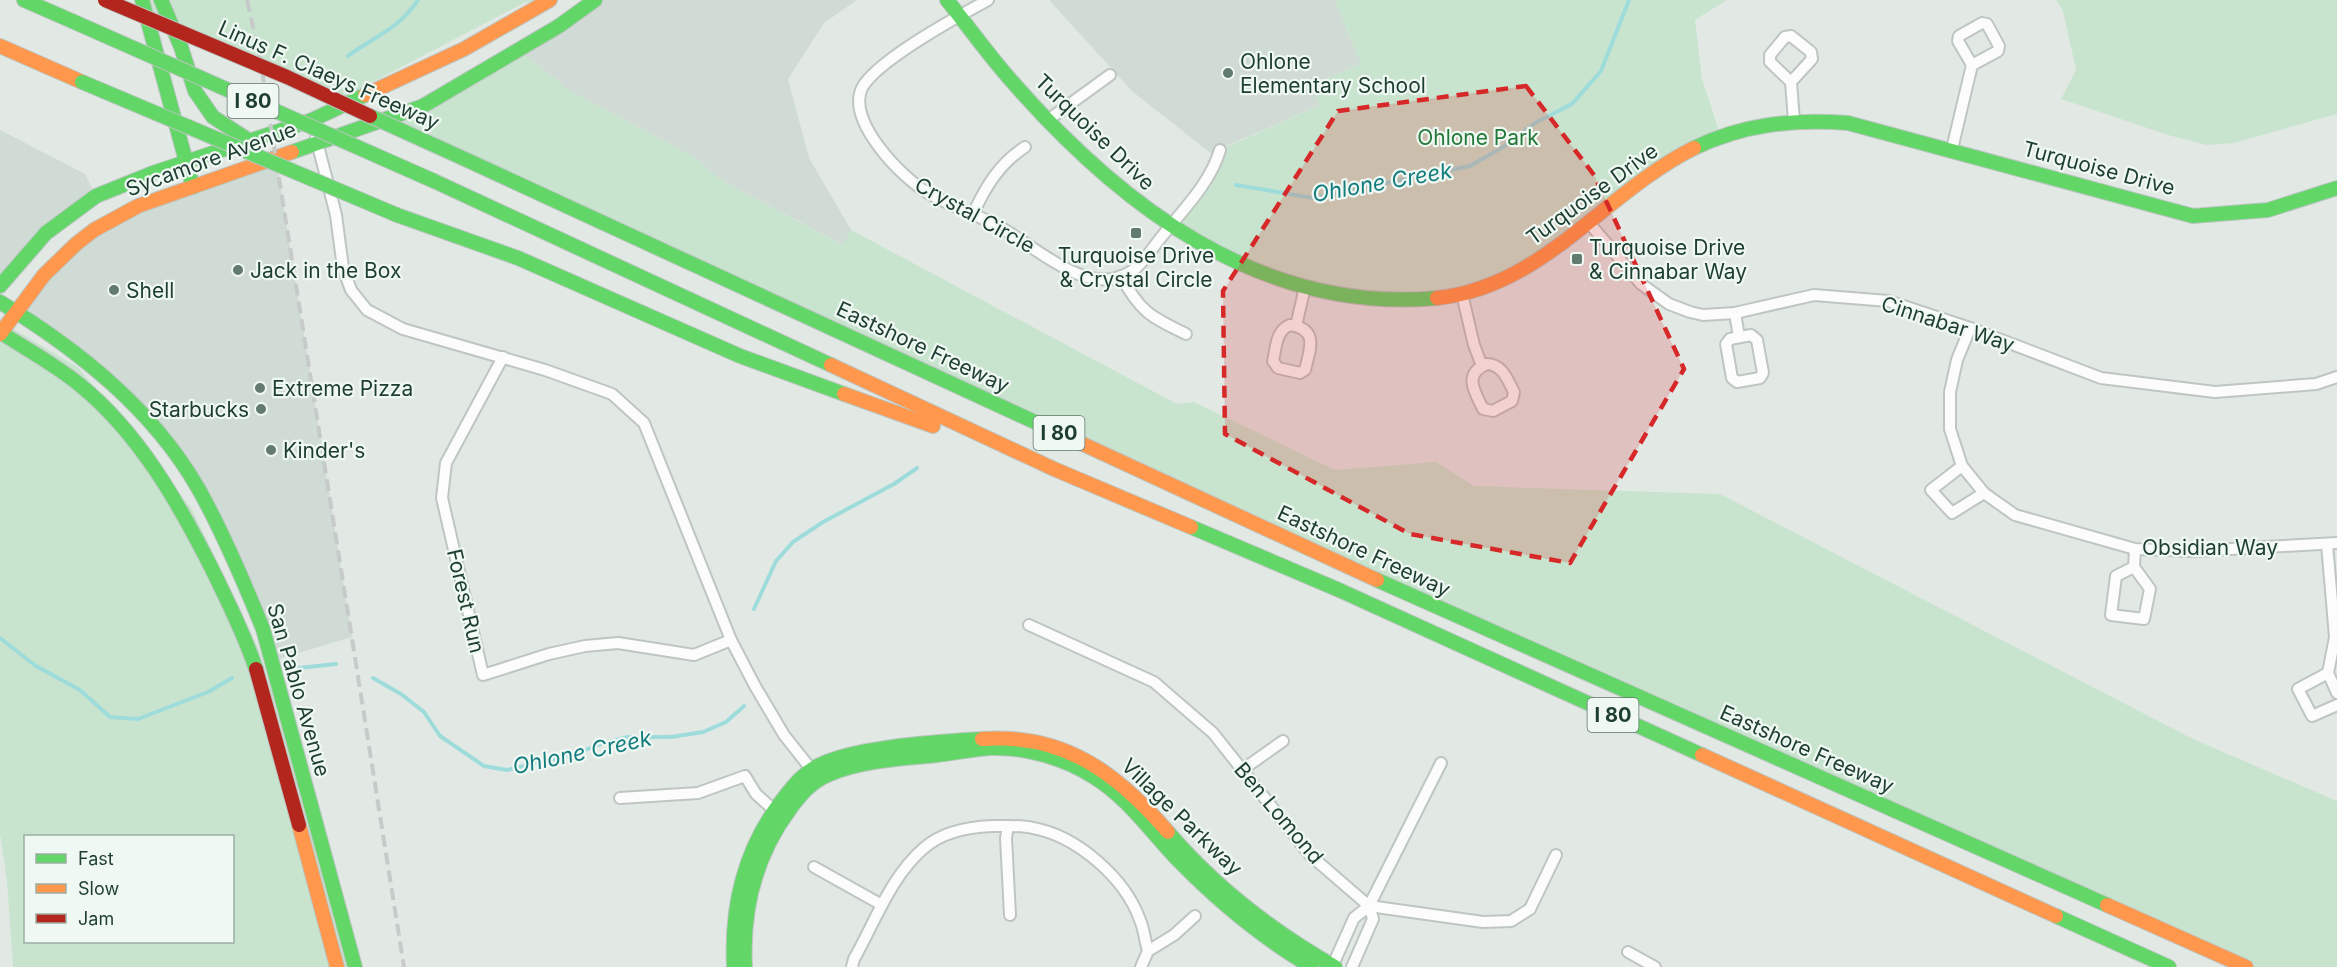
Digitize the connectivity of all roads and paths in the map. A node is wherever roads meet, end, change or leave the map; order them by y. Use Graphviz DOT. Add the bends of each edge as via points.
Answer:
graph roads {
  1 [pos="24,0"];
  2 [pos="105,0"];
  3 [pos="141,0"];
  4 [pos="161,0"];
  5 [pos="550,0"];
  6 [pos="595,0"];
  7 [pos="946,0"];
  8 [pos="959,0"];
  9 [pos="988,0"];
  10 [pos="960,15"];
  11 [pos="157,21"];
  12 [pos="0,46"];
  13 [pos="1972,65"];
  14 [pos="1110,75"];
  15 [pos="1791,82"];
  16 [pos="312,120"];
  17 [pos="1048,120"];
  18 [pos="1794,121"];
  19 [pos="250,141"];
  20 [pos="317,143"];
  21 [pos="1025,147"];
  22 [pos="1952,149"];
  23 [pos="1220,150"];
  24 [pos="470,161"];
  25 [pos="187,164"];
  26 [pos="193,187"];
  27 [pos="2337,188"];
  28 [pos="973,214"];
  29 [pos="1590,224"];
  30 [pos="1170,226"];
  31 [pos="1121,276"];
  32 [pos="0,286"];
  33 [pos="1305,287"];
  34 [pos="1462,294"];
  35 [pos="0,302"];
  36 [pos="17,311"];
  37 [pos="1735,313"];
  38 [pos="1296,326"];
  39 [pos="1970,328"];
  40 [pos="0,333"];
  41 [pos="1186,334"];
  42 [pos="1739,337"];
  43 [pos="503,357"];
  44 [pos="1482,366"];
  45 [pos="2337,377"];
  46 [pos="1962,466"];
  47 [pos="1054,469"];
  48 [pos="1984,493"];
  49 [pos="2332,543"];
  50 [pos="2135,549"];
  51 [pos="2134,567"];
  52 [pos="1029,625"];
  53 [pos="731,640"];
  54 [pos="2328,673"];
  55 [pos="2337,693"];
  56 [pos="2337,705"];
  57 [pos="1283,741"];
  58 [pos="1441,764"];
  59 [pos="1242,770"];
  60 [pos="815,774"];
  61 [pos="620,798"];
  62 [pos="774,810"];
  63 [pos="1008,826"];
  64 [pos="1556,855"];
  65 [pos="814,867"];
  66 [pos="882,905"];
  67 [pos="1369,906"];
  68 [pos="1010,915"];
  69 [pos="1195,916"];
  70 [pos="1148,951"];
  71 [pos="1628,952"];
  72 [pos="338,967"];
  73 [pos="355,967"];
  74 [pos="734,967"];
  75 [pos="745,967"];
  76 [pos="852,967"];
  77 [pos="1141,967"];
  78 [pos="1312,967"];
  79 [pos="1333,967"];
  80 [pos="1352,967"];
  81 [pos="1655,967"];
  82 [pos="2169,967"];
  83 [pos="2246,967"];
  1 -- 47 [label="main road, I 80, bridge" via="434,181"];
  2 -- 11 [label="main road, Linus F. Claeys Freeway / I 80, bridge"];
  3 -- 11 [label="main road"];
  3 -- 25 [label="main road"];
  4 -- 19 [label="main road" via="195,92 213,117"];
  5 -- 16 [label="main road, Sycamore Avenue" via="464,49"];
  6 -- 20 [label="main road, Sycamore Avenue" via="560,26 423,106"];
  7 -- 10 [label="main road, Turquoise Drive"];
  8 -- 10 [label="main road"];
  9 -- 10 [label="street, Crystal Circle"];
  10 -- 17 [label="main road, Turquoise Drive" via="987,52"];
  10 -- 28 [label="street, Crystal Circle" via="871,76 862,88 860,107 868,129 906,177 928,193"];
  11 -- 24 [label="main road, Linus F. Claeys Freeway / I 80, bridge"];
  12 -- 47 [label="main road, bridge" via="397,215 518,258 740,356"];
  13 -- 22 [label="street"];
  14 -- 17 [label="street"];
  15 -- 18 [label="street"];
  16 -- 19 [label="main road, Sycamore Avenue"];
  16 -- 20 [label="street"];
  17 -- 30 [label="main road, Turquoise Drive" via="1105,176"];
  18 -- 22 [label="main road, Turquoise Drive" via="1848,123"];
  18 -- 29 [label="main road, Turquoise Drive" via="1747,128 1701,145 1652,173"];
  19 -- 25 [label="main road, Sycamore Avenue"];
  20 -- 26 [label="main road, Sycamore Avenue"];
  20 -- 43 [label="street" via="336,215 344,268 351,290 367,310 403,329"];
  21 -- 28 [label="street" via="1008,158 995,174"];
  22 -- 27 [label="main road, Turquoise Drive" via="2193,216 2268,210"];
  23 -- 30 [label="street" via="1202,186"];
  24 -- 83 [label="main road, Eastshore Freeway / I 80" via="1403,592"];
  25 -- 26 [label="main road"];
  25 -- 32 [label="main road, Sycamore Avenue" via="96,196 46,233"];
  26 -- 36 [label="main road, Sycamore Avenue" via="112,217 92,230 50,265"];
  28 -- 31 [label="street, Crystal Circle" via="1072,272 1101,279"];
  29 -- 34 [label="main road, Turquoise Drive" via="1524,269"];
  29 -- 37 [label="street, Cinnabar Way" via="1626,268 1659,298 1697,314"];
  30 -- 31 [label="street" via="1137,267"];
  30 -- 33 [label="main road, Turquoise Drive" via="1235,261"];
  31 -- 41 [label="street" via="1147,313"];
  33 -- 34 [label="main road, Turquoise Drive" via="1380,300"];
  33 -- 38 [label="street"];
  34 -- 44 [label="street"];
  35 -- 36 [label="main road, San Pablo Avenue"];
  36 -- 40 [label="main road, Sycamore Avenue"];
  36 -- 73 [label="main road, San Pablo Avenue" via="73,350 119,390 198,488 263,628"];
  37 -- 39 [label="street, Cinnabar Way" via="1814,295 1888,301"];
  37 -- 42 [label="street"];
  38 -- 38 [label="street" via="1282,330 1273,361 1278,368 1300,373 1305,369 1311,341 1307,331"];
  39 -- 45 [label="street, Cinnabar Way" via="2101,378 2216,392 2316,384"];
  39 -- 46 [label="street, Obsidian Way" via="1950,392 1950,429"];
  40 -- 72 [label="main road, San Pablo Avenue" via="79,384 104,406 134,440 198,542 243,632 260,681"];
  42 -- 42 [label="street" via="1726,344 1732,378 1737,382 1760,378 1763,373 1757,340 1751,335"];
  43 -- 53 [label="street" via="612,393 644,423"];
  43 -- 53 [label="street, Forest Run" via="446,463 442,498 483,675 585,646 618,643 694,655"];
  44 -- 44 [label="street" via="1474,374 1472,386 1483,409 1493,411 1512,401 1514,392 1502,370 1492,364"];
  46 -- 48 [label="street, Obsidian Way"];
  46 -- 48 [label="street" via="1930,490 1952,513"];
  47 -- 82 [label="main road, I 80" via="1339,590"];
  48 -- 50 [label="street, Obsidian Way" via="2015,515"];
  49 -- 50 [label="street, Obsidian Way" via="2195,551"];
  49 -- 54 [label="street" via="2335,637"];
  50 -- 51 [label="street"];
  51 -- 51 [label="street" via="2116,576 2111,615 2144,619 2150,589"];
  52 -- 59 [label="street, Ben Lomond" via="1154,681 1213,733"];
  53 -- 60 [label="street" via="784,735"];
  54 -- 55 [label="street"];
  54 -- 56 [label="street" via="2298,689 2312,716"];
  57 -- 59 [label="street"];
  58 -- 67 [label="street"];
  59 -- 67 [label="street, Ben Lomond" via="1310,855"];
  60 -- 62 [label="main road, Village Parkway" via="797,783"];
  60 -- 75 [label="main road, Village Parkway" via="766,846 746,909"];
  60 -- 78 [label="main road, Village Parkway" via="990,748 1026,750 1059,760 1094,777 1127,803 1211,891 1256,930"];
  60 -- 79 [label="main road, Village Parkway" via="848,756 990,737 1028,739 1063,750 1100,768 1135,795 1218,883 1297,946"];
  61 -- 62 [label="street" via="698,793 745,776 756,794"];
  62 -- 74 [label="main road, Village Parkway" via="755,842 735,906"];
  63 -- 66 [label="street" via="953,831 925,846 904,869"];
  63 -- 68 [label="street"];
  63 -- 70 [label="street" via="1033,827 1059,835 1096,858 1121,886 1140,919"];
  64 -- 67 [label="street" via="1530,909 1511,921 1483,922"];
  65 -- 66 [label="street"];
  66 -- 76 [label="street"];
  67 -- 79 [label="street" via="1354,918"];
  67 -- 80 [label="street" via="1372,919"];
  69 -- 70 [label="street"];
  70 -- 77 [label="street"];
  71 -- 81 [label="street"];
}
